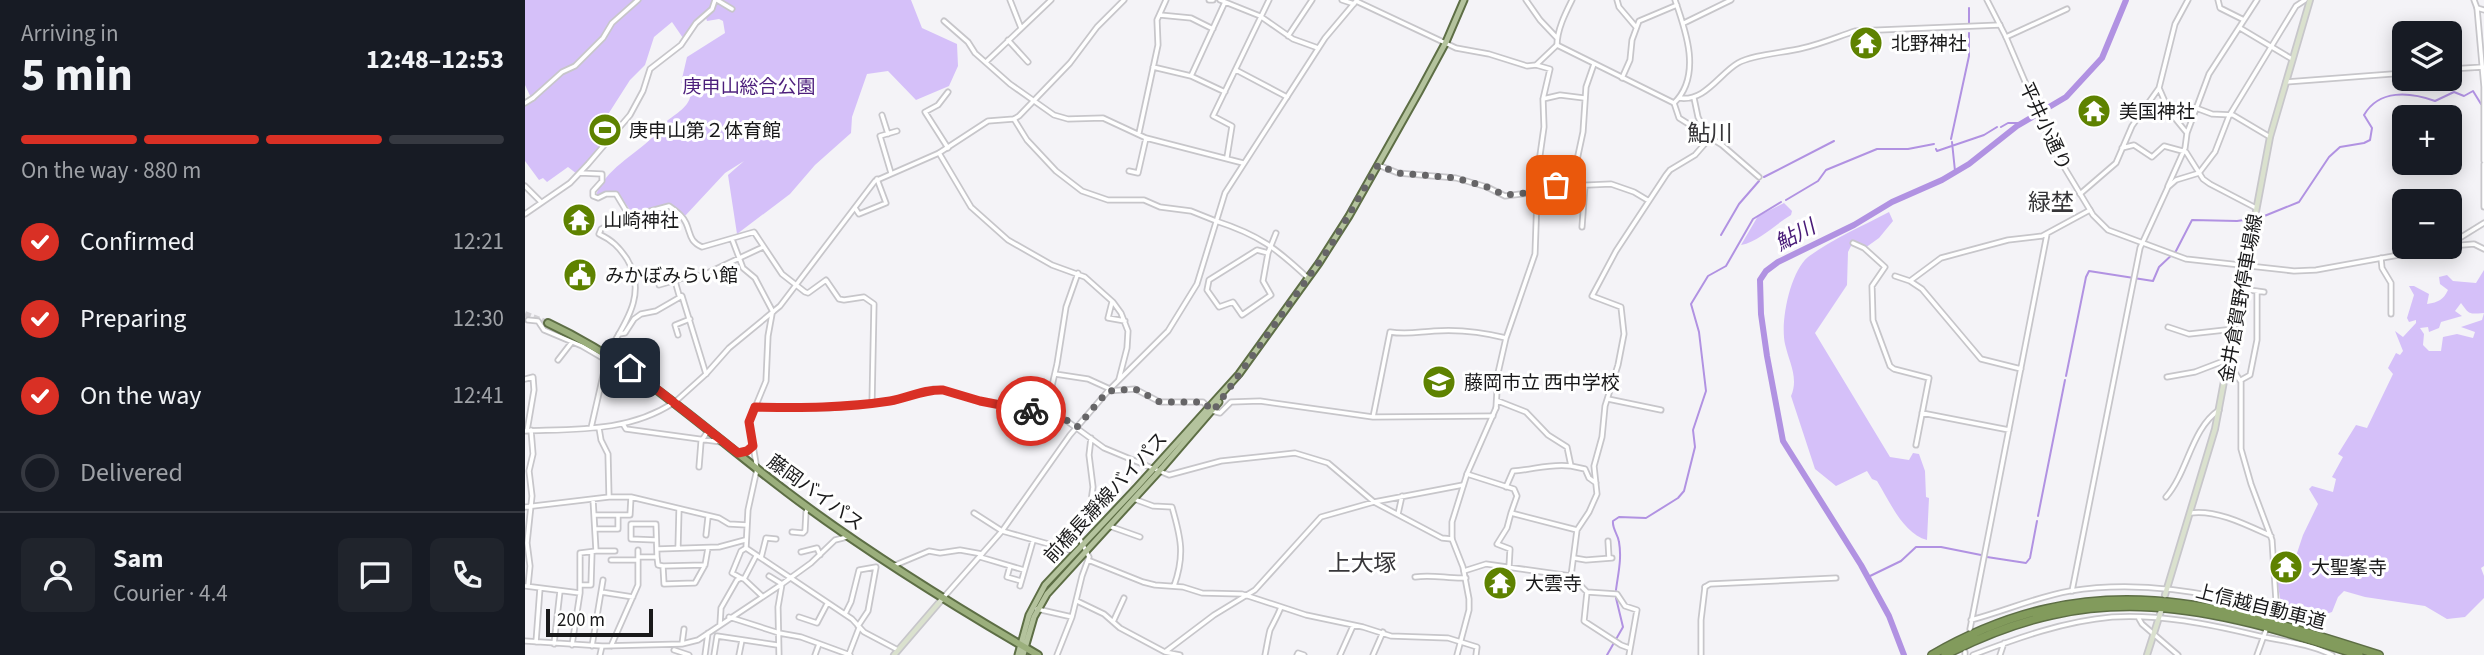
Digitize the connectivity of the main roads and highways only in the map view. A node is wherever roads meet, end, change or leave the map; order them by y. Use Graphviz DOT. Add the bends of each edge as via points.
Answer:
graph roads {
  1 [pos="1464,0"];
  2 [pos="2308,0"];
  3 [pos="548,323"];
  4 [pos="1157,470"];
  5 [pos="1084,548"];
  6 [pos="2166,592"];
  7 [pos="943,598"];
  8 [pos="2161,611"];
  9 [pos="1023,649"];
  10 [pos="1946,652"];
  11 [pos="894,655"];
  12 [pos="1018,655"];
  13 [pos="1038,655"];
  14 [pos="1932,655"];
  15 [pos="2147,655"];
  16 [pos="2359,655"];
  17 [pos="2379,655"];
  1 -- 4 [label="main road, 前橋長瀞線バイパス" via="1446,43 1340,232 1239,374"];
  2 -- 6 [label="main road, 金井倉賀野停車場線" via="2270,137 2219,410"];
  3 -- 7 [label="highway, 藤岡バイパス" via="630,368 808,508"];
  4 -- 5 [label="main road, 前橋長瀞線バイパス"];
  4 -- 5 [label="main road, 前橋長瀞線バイパス"];
  5 -- 9 [label="main road, 前橋長瀞線バイパス" via="1037,609"];
  5 -- 9 [label="main road, 前橋長瀞線バイパス" via="1041,590 1029,615"];
  7 -- 9 [label="highway, 藤岡バイパス"];
  7 -- 11 [label="main road"];
  8 -- 15 [label="main road"];
  9 -- 12 [label="main road, 前橋長瀞線バイパス"];
  9 -- 13 [label="highway, 藤岡バイパス"];
  10 -- 14 [label="highway, 上信越自動車道"];
  10 -- 16 [label="highway, 上信越自動車道" via="2041,617 2138,606 2230,617"];
  10 -- 17 [label="highway, 上信越自動車道" via="1990,627 2040,611 2139,599 2241,613"];
}
